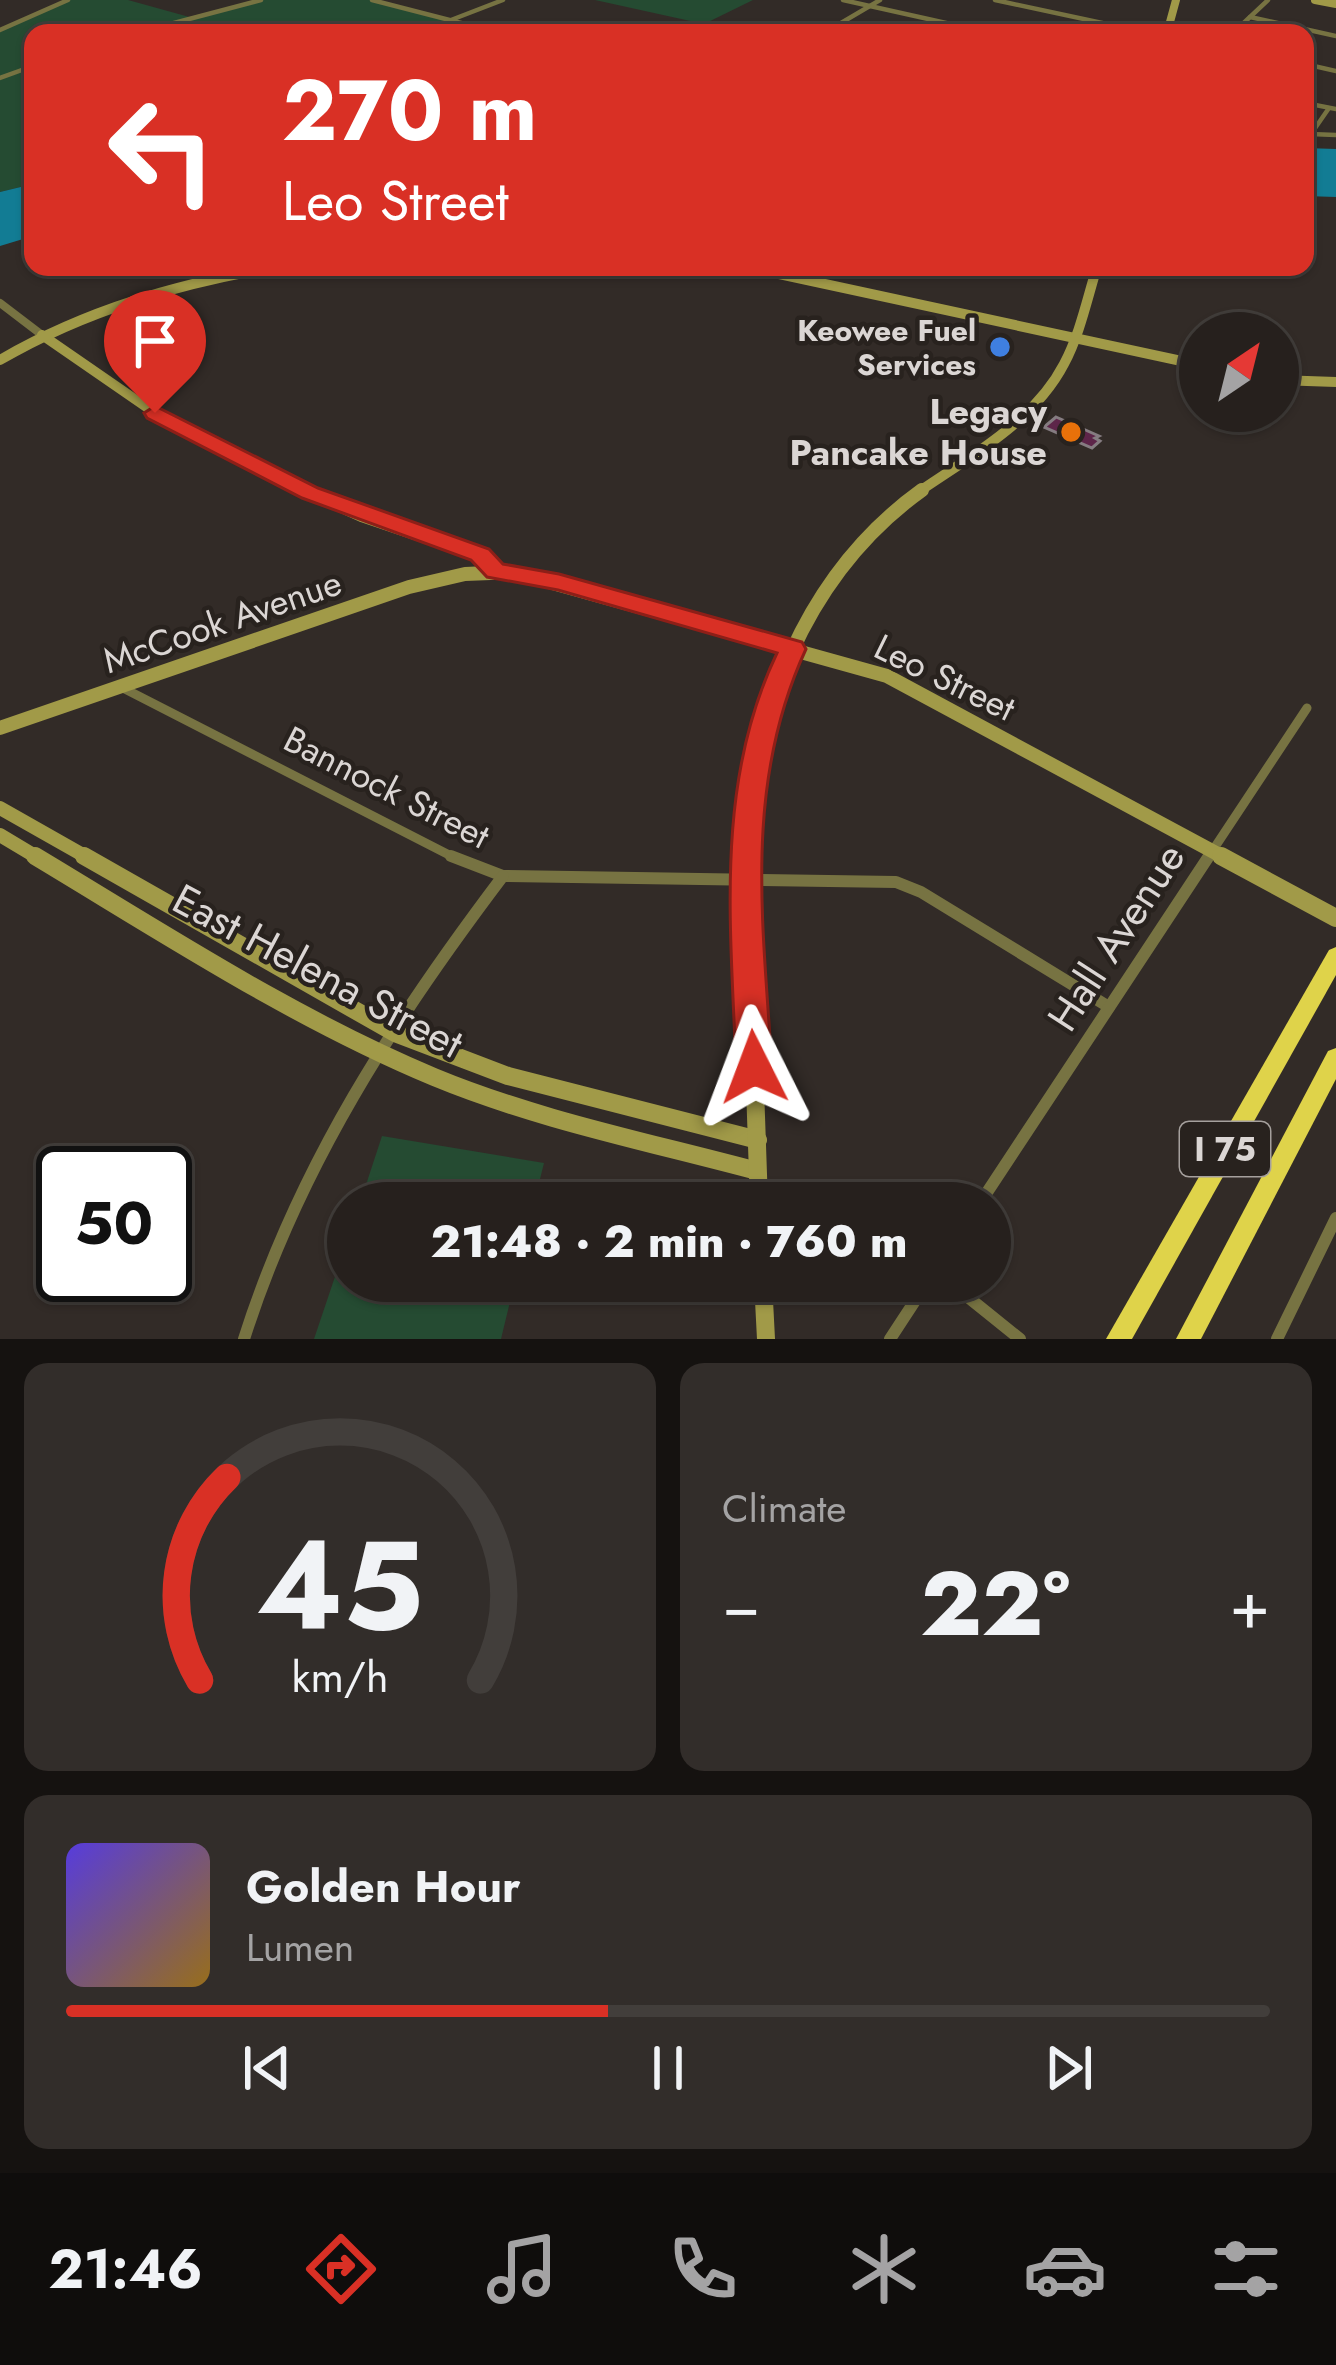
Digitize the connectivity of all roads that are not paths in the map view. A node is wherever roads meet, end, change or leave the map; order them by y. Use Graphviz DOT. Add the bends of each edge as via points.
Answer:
graph roads {
  1 [pos="68,0"];
  2 [pos="261,0"];
  3 [pos="372,0"];
  4 [pos="502,0"];
  5 [pos="843,0"];
  6 [pos="880,0"];
  7 [pos="995,0"];
  8 [pos="1268,0"];
  9 [pos="1315,0"];
  10 [pos="1336,4"];
  11 [pos="868,5"];
  12 [pos="1250,17"];
  13 [pos="452,20"];
  14 [pos="170,24"];
  15 [pos="467,24"];
  16 [pos="838,24"];
  17 [pos="951,24"];
  18 [pos="1106,24"];
  19 [pos="1243,24"];
  20 [pos="1282,24"];
  21 [pos="0,30"];
  22 [pos="234,276"];
  23 [pos="788,276"];
  24 [pos="1094,276"];
  25 [pos="0,304"];
  26 [pos="42,335"];
  27 [pos="1075,337"];
  28 [pos="1179,359"];
  29 [pos="0,360"];
  30 [pos="1299,381"];
  31 [pos="1336,382"];
  32 [pos="442,544"];
  33 [pos="496,572"];
  34 [pos="465,574"];
  35 [pos="792,649"];
  36 [pos="123,688"];
  37 [pos="1307,708"];
  38 [pos="0,728"];
  39 [pos="0,808"];
  40 [pos="0,835"];
  41 [pos="1212,851"];
  42 [pos="109,871"];
  43 [pos="503,876"];
  44 [pos="745,879"];
  45 [pos="90,888"];
  46 [pos="1336,917"];
  47 [pos="251,954"];
  48 [pos="1335,957"];
  49 [pos="233,972"];
  50 [pos="1109,1007"];
  51 [pos="394,1033"];
  52 [pos="380,1054"];
  53 [pos="1336,1058"];
  54 [pos="758,1140"];
  55 [pos="758,1172"];
  56 [pos="758,1182"];
  57 [pos="994,1182"];
  58 [pos="1336,1218"];
  59 [pos="764,1302"];
  60 [pos="914,1302"];
  61 [pos="974,1302"];
  62 [pos="244,1339"];
  63 [pos="766,1339"];
  64 [pos="890,1339"];
  65 [pos="1020,1339"];
  66 [pos="1118,1339"];
  67 [pos="1188,1339"];
  68 [pos="1277,1339"];
  1 -- 21 [label="street"];
  2 -- 14 [label="street"];
  3 -- 13 [label="street"];
  4 -- 13 [label="street"];
  5 -- 11 [label="street"];
  6 -- 11 [label="street"];
  7 -- 18 [label="street"];
  8 -- 12 [label="street"];
  9 -- 10 [label="street"];
  11 -- 16 [label="street"];
  11 -- 17 [label="street"];
  12 -- 19 [label="street"];
  12 -- 20 [label="street"];
  13 -- 15 [label="street"];
  22 -- 26 [label="street" via="146,295"];
  23 -- 27 [label="street"];
  24 -- 27 [label="street"];
  25 -- 26 [label="street, Leo Street"];
  26 -- 29 [label="street"];
  26 -- 32 [label="street, Leo Street" via="171,423 310,493"];
  27 -- 28 [label="street"];
  27 -- 35 [label="street" via="1041,397 860,543"];
  30 -- 31 [label="street"];
  32 -- 33 [label="street, Leo Street" via="480,555"];
  32 -- 34 [label="street" via="460,556"];
  33 -- 34 [label="street, Leo Street"];
  33 -- 35 [label="street, Leo Street" via="559,582"];
  34 -- 36 [label="street, McCook Avenue"];
  35 -- 41 [label="street, Leo Street" via="887,676"];
  35 -- 44 [label="street" via="768,699 752,766"];
  36 -- 38 [label="street, McCook Avenue"];
  36 -- 43 [label="street, Bannock Street"];
  37 -- 41 [label="street, Hall Avenue"];
  39 -- 42 [label="street, East Helena Street"];
  40 -- 45 [label="street, East Helena Street"];
  41 -- 46 [label="street, Leo Street"];
  41 -- 50 [label="street, Hall Avenue"];
  42 -- 45 [label="street"];
  42 -- 47 [label="street, East Helena Street"];
  43 -- 44 [label="street, Bannock Street"];
  43 -- 51 [label="street"];
  44 -- 50 [label="street, Bannock Street" via="908,886"];
  44 -- 54 [label="street"];
  45 -- 49 [label="street, East Helena Street"];
  47 -- 49 [label="street"];
  47 -- 51 [label="street, East Helena Street"];
  48 -- 66 [label="highway, I 75"];
  49 -- 52 [label="street, East Helena Street"];
  50 -- 57 [label="street, Hall Avenue"];
  51 -- 52 [label="street"];
  51 -- 54 [label="street, East Helena Street" via="508,1076"];
  52 -- 55 [label="street, East Helena Street" via="499,1100"];
  52 -- 62 [label="street" via="297,1194"];
  53 -- 67 [label="highway, I 75"];
  54 -- 55 [label="street"];
  55 -- 56 [label="street"];
  58 -- 68 [label="street"];
  59 -- 63 [label="street"];
  60 -- 64 [label="street"];
  61 -- 65 [label="street"];
}
